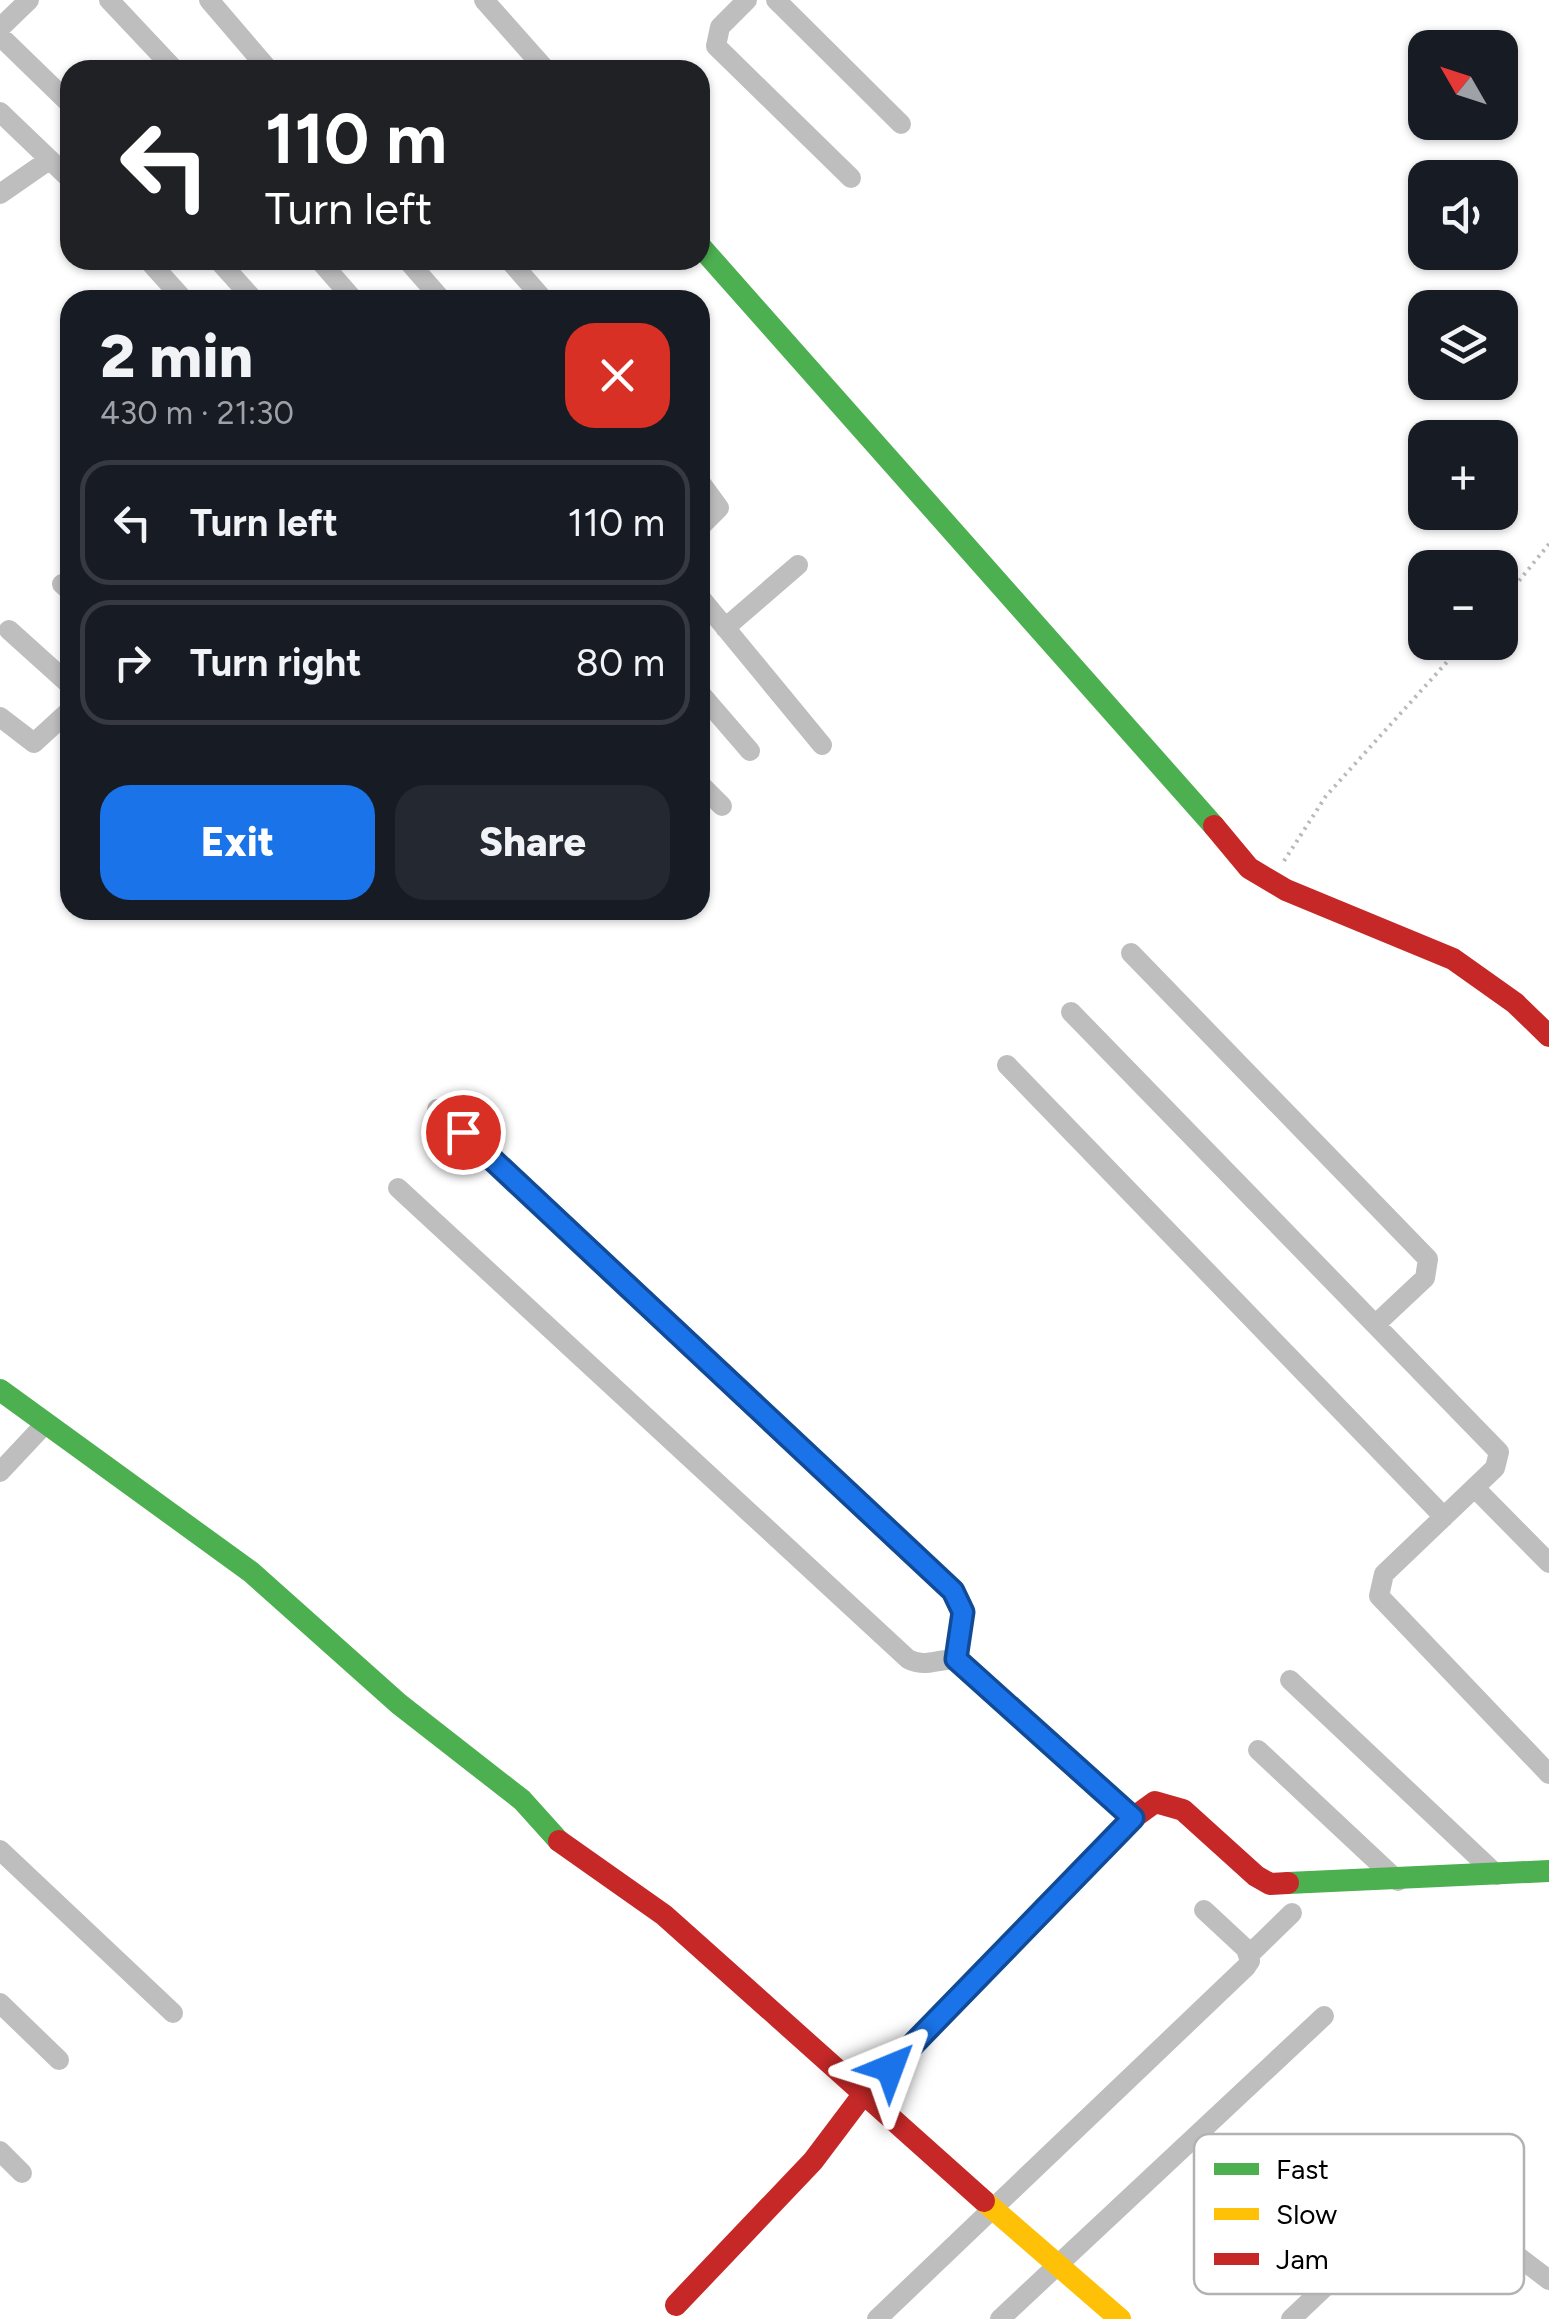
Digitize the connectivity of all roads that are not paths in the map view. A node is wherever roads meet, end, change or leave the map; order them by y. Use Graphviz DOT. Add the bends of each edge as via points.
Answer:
graph roads {
  1 [pos="29,0"];
  2 [pos="109,0"];
  3 [pos="209,0"];
  4 [pos="484,0"];
  5 [pos="776,0"];
  6 [pos="739,2"];
  7 [pos="0,32"];
  8 [pos="166,60"];
  9 [pos="260,60"];
  10 [pos="537,60"];
  11 [pos="60,94"];
  12 [pos="0,112"];
  13 [pos="901,124"];
  14 [pos="49,160"];
  15 [pos="60,170"];
  16 [pos="851,178"];
  17 [pos="0,194"];
  18 [pos="710,257"];
  19 [pos="157,270"];
  20 [pos="227,270"];
  21 [pos="328,270"];
  22 [pos="416,270"];
  23 [pos="518,270"];
  24 [pos="175,290"];
  25 [pos="245,290"];
  26 [pos="345,290"];
  27 [pos="434,290"];
  28 [pos="536,290"];
  29 [pos="710,496"];
  30 [pos="710,517"];
  31 [pos="798,565"];
  32 [pos="710,609"];
  33 [pos="725,628"];
  34 [pos="8,630"];
  35 [pos="60,676"];
  36 [pos="710,705"];
  37 [pos="0,716"];
  38 [pos="60,719"];
  39 [pos="822,745"];
  40 [pos="750,752"];
  41 [pos="710,794"];
  42 [pos="722,806"];
  43 [pos="1131,953"];
  44 [pos="1071,1012"];
  45 [pos="1549,1036"];
  46 [pos="1007,1065"];
  47 [pos="438,1108"];
  48 [pos="398,1188"];
  49 [pos="1376,1324"];
  50 [pos="0,1390"];
  51 [pos="45,1424"];
  52 [pos="0,1472"];
  53 [pos="1475,1488"];
  54 [pos="1444,1517"];
  55 [pos="1549,1564"];
  56 [pos="956,1659"];
  57 [pos="1290,1680"];
  58 [pos="1258,1750"];
  59 [pos="1549,1774"];
  60 [pos="1133,1818"];
  61 [pos="0,1850"];
  62 [pos="1549,1871"];
  63 [pos="1496,1875"];
  64 [pos="1398,1881"];
  65 [pos="1204,1910"];
  66 [pos="1292,1912"];
  67 [pos="1249,1955"];
  68 [pos="0,2003"];
  69 [pos="173,2013"];
  70 [pos="1324,2016"];
  71 [pos="59,2060"];
  72 [pos="862,2096"];
  73 [pos="1196,2134"];
  74 [pos="1194,2136"];
  75 [pos="0,2151"];
  76 [pos="22,2172"];
  77 [pos="992,2206"];
  78 [pos="1524,2261"];
  79 [pos="1058,2262"];
  80 [pos="1549,2280"];
  81 [pos="1318,2294"];
  82 [pos="676,2306"];
  83 [pos="877,2319"];
  84 [pos="1000,2319"];
  85 [pos="1120,2319"];
  86 [pos="1292,2319"];
  1 -- 7 [label="street"];
  2 -- 8 [label="street"];
  3 -- 9 [label="street"];
  4 -- 10 [label="street"];
  5 -- 13 [label="street"];
  6 -- 16 [label="street" via="720,27 716,46"];
  7 -- 11 [label="street"];
  12 -- 14 [label="street"];
  14 -- 15 [label="street"];
  14 -- 17 [label="street"];
  18 -- 45 [label="street" via="1172,772 1235,854 1270,882 1452,959 1515,1002"];
  19 -- 24 [label="street"];
  20 -- 25 [label="street"];
  21 -- 26 [label="street"];
  22 -- 27 [label="street"];
  23 -- 28 [label="street"];
  29 -- 30 [label="street" via="718,508"];
  31 -- 33 [label="street"];
  32 -- 33 [label="street"];
  33 -- 39 [label="street"];
  34 -- 35 [label="street"];
  36 -- 40 [label="street"];
  37 -- 38 [label="street" via="34,743"];
  41 -- 42 [label="street"];
  43 -- 49 [label="street" via="1428,1259 1425,1278"];
  44 -- 49 [label="street"];
  46 -- 54 [label="street"];
  47 -- 56 [label="street" via="953,1591 963,1612"];
  48 -- 56 [label="street" via="908,1659 924,1665"];
  49 -- 53 [label="street" via="1500,1452 1496,1468"];
  50 -- 51 [label="street"];
  51 -- 52 [label="street"];
  51 -- 72 [label="street" via="252,1572 399,1704 522,1800 567,1850 664,1915"];
  53 -- 54 [label="street"];
  53 -- 55 [label="street"];
  54 -- 59 [label="street" via="1384,1574 1379,1596"];
  56 -- 60 [label="street"];
  57 -- 63 [label="street"];
  58 -- 64 [label="street"];
  60 -- 64 [label="street" via="1155,1802 1172,1803 1270,1884"];
  60 -- 72 [label="street"];
  61 -- 69 [label="street"];
  62 -- 63 [label="street"];
  63 -- 64 [label="street"];
  65 -- 67 [label="street"];
  66 -- 67 [label="street"];
  67 -- 77 [label="street" via="1246,1967"];
  68 -- 71 [label="street"];
  70 -- 73 [label="street"];
  72 -- 77 [label="street"];
  72 -- 82 [label="street" via="813,2161"];
  74 -- 79 [label="street"];
  75 -- 76 [label="street"];
  77 -- 79 [label="street"];
  77 -- 83 [label="street"];
  78 -- 80 [label="street"];
  79 -- 84 [label="street"];
  79 -- 85 [label="street"];
  81 -- 86 [label="street"];
}
